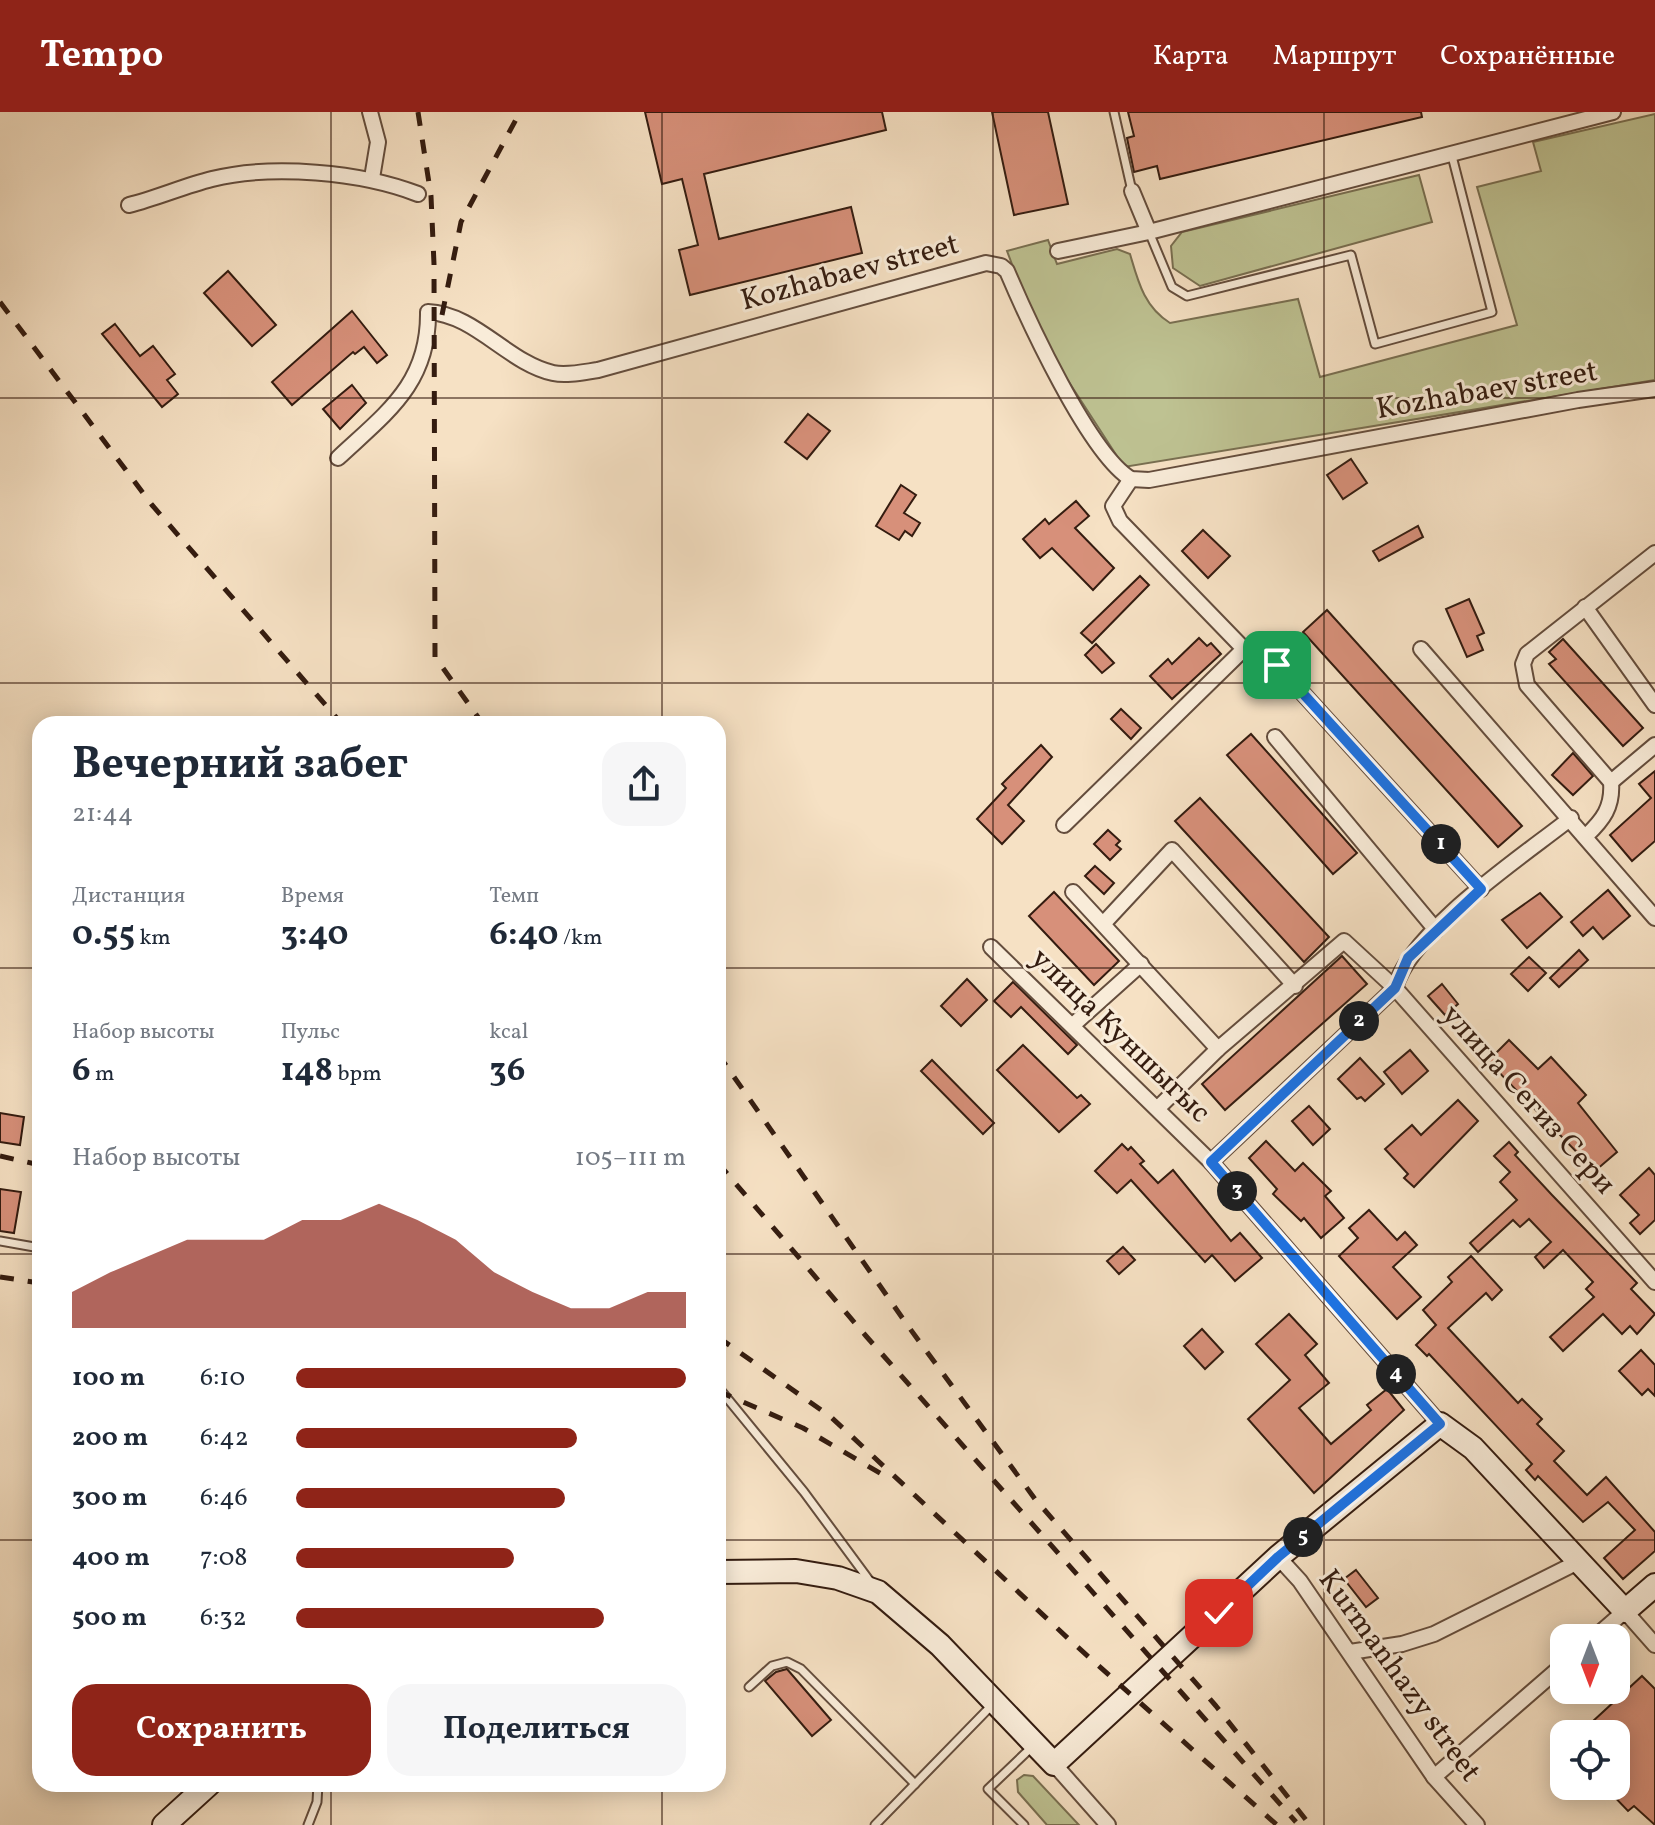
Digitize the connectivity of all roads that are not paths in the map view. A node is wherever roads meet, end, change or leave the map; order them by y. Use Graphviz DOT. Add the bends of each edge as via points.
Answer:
graph roads {
  1 [pos="370,112"];
  2 [pos="1114,112"];
  3 [pos="1613,112"];
  4 [pos="1452,156"];
  5 [pos="372,178"];
  6 [pos="1132,191"];
  7 [pos="418,194"];
  8 [pos="129,205"];
  9 [pos="1149,232"];
  10 [pos="1058,251"];
  11 [pos="1655,389"];
  12 [pos="338,458"];
  13 [pos="1131,479"];
  14 [pos="1655,553"];
  15 [pos="1585,607"];
  16 [pos="1421,649"];
  17 [pos="1277,665"];
  18 [pos="1655,705"];
  19 [pos="1275,737"];
  20 [pos="1655,745"];
  21 [pos="1611,782"];
  22 [pos="1571,818"];
  23 [pos="1064,825"];
  24 [pos="1586,836"];
  25 [pos="1481,889"];
  26 [pos="1073,892"];
  27 [pos="1655,918"];
  28 [pos="1104,923"];
  29 [pos="1436,930"];
  30 [pos="991,947"];
  31 [pos="1141,964"];
  32 [pos="1295,986"];
  33 [pos="1395,988"];
  34 [pos="1073,1025"];
  35 [pos="1218,1049"];
  36 [pos="1158,1108"];
  37 [pos="1211,1162"];
  38 [pos="0,1241"];
  39 [pos="32,1247"];
  40 [pos="1655,1282"];
  41 [pos="726,1397"];
  42 [pos="1440,1424"];
  43 [pos="1278,1557"];
  44 [pos="1578,1562"];
  45 [pos="726,1572"];
  46 [pos="1655,1585"];
  47 [pos="878,1592"];
  48 [pos="1625,1611"];
  49 [pos="1610,1624"];
  50 [pos="1655,1645"];
  51 [pos="1350,1652"];
  52 [pos="1550,1676"];
  53 [pos="749,1687"];
  54 [pos="995,1702"];
  55 [pos="1035,1744"];
  56 [pos="1054,1764"];
  57 [pos="1434,1777"];
  58 [pos="915,1784"];
  59 [pos="200,1792"];
  60 [pos="318,1792"];
  61 [pos="164,1825"];
  62 [pos="308,1825"];
  63 [pos="875,1825"];
  64 [pos="1024,1825"];
  65 [pos="1108,1825"];
  66 [pos="1477,1825"];
  1 -- 5 [label="street" via="378,142"];
  2 -- 6 [label="lane"];
  3 -- 4 [label="street"];
  4 -- 9 [label="street"];
  4 -- 9 [label="lane" via="1492,312 1375,344 1351,255 1187,296 1172,287"];
  5 -- 7 [label="street"];
  5 -- 8 [label="street" via="327,172 213,179"];
  6 -- 9 [label="street"];
  9 -- 10 [label="street"];
  11 -- 13 [label="street, Kozhabaev street" via="1149,480"];
  12 -- 13 [label="street, Kozhabaev street" via="407,392 422,363 428,312 453,316 552,373 573,373 994,264 1007,271 1031,328 1075,407"];
  13 -- 23 [label="street" via="1113,506 1120,521 1244,649"];
  14 -- 15 [label="street"];
  15 -- 18 [label="street"];
  15 -- 21 [label="street" via="1527,654 1524,673 1527,685"];
  16 -- 22 [label="street"];
  17 -- 25 [label="street"];
  19 -- 29 [label="street"];
  20 -- 21 [label="street"];
  21 -- 24 [label="street" via="1609,808"];
  22 -- 24 [label="street"];
  22 -- 25 [label="street"];
  24 -- 27 [label="street"];
  25 -- 29 [label="street"];
  26 -- 28 [label="street"];
  28 -- 31 [label="street"];
  28 -- 32 [label="street" via="1172,850"];
  29 -- 33 [label="street" via="1408,958"];
  30 -- 34 [label="street, улица Куншыгыс"];
  31 -- 34 [label="street"];
  31 -- 35 [label="street"];
  32 -- 33 [label="street, улица Сегиз Сери" via="1344,941"];
  32 -- 35 [label="street"];
  33 -- 37 [label="street"];
  33 -- 40 [label="street, улица Сегиз Сери"];
  34 -- 36 [label="street, улица Куншыгыс"];
  35 -- 36 [label="street"];
  36 -- 37 [label="street, улица Куншыгыс"];
  37 -- 42 [label="street, улица Куншыгыс"];
  38 -- 39 [label="lane"];
  41 -- 47 [label="lane"];
  42 -- 43 [label="main road"];
  42 -- 44 [label="main road" via="1473,1448"];
  43 -- 51 [label="street, Kurmanhazy street"];
  43 -- 56 [label="main road"];
  44 -- 48 [label="main road"];
  44 -- 51 [label="street" via="1434,1634"];
  45 -- 47 [label="main road" via="796,1571"];
  46 -- 48 [label="main road"];
  47 -- 54 [label="main road"];
  48 -- 49 [label="street"];
  48 -- 50 [label="street"];
  51 -- 57 [label="street, Kurmanhazy street"];
  52 -- 57 [label="street"];
  53 -- 58 [label="lane" via="772,1666 787,1662 801,1669"];
  54 -- 55 [label="main road"];
  54 -- 58 [label="lane"];
  55 -- 56 [label="main road"];
  55 -- 64 [label="lane" via="988,1789"];
  56 -- 65 [label="street"];
  57 -- 66 [label="street, Kurmanhazy street"];
  58 -- 63 [label="lane"];
  59 -- 61 [label="main road"];
  60 -- 62 [label="lane"];
}
